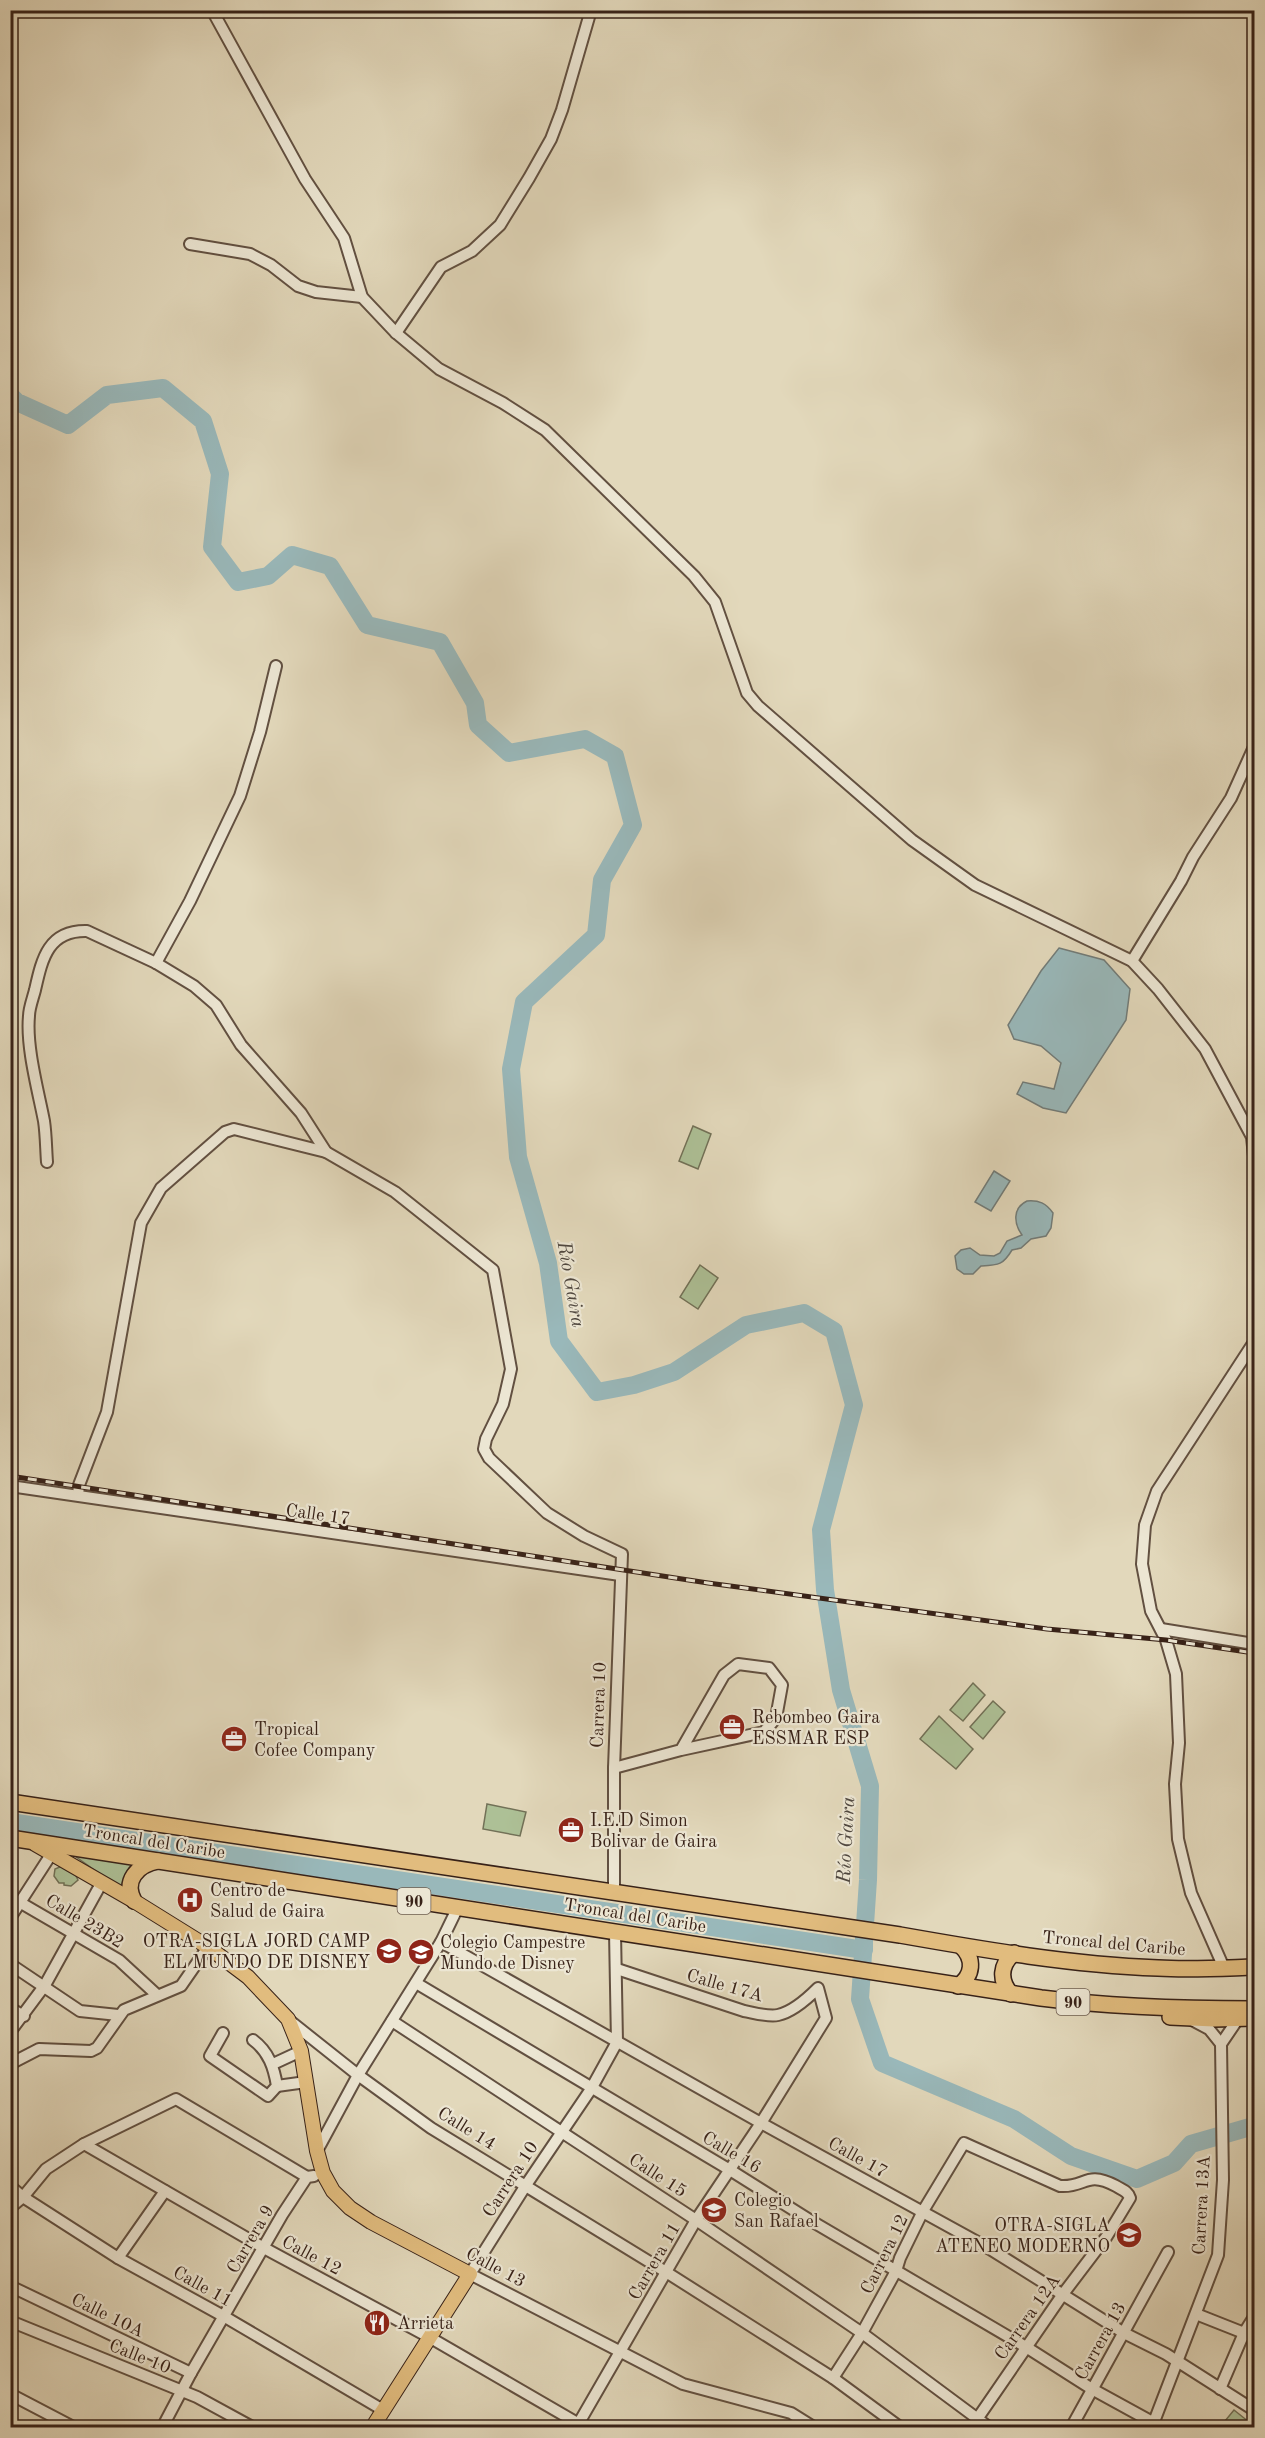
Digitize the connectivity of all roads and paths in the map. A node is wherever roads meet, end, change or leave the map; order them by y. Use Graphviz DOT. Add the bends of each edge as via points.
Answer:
graph roads {
  1 [pos="212,10"];
  2 [pos="591,10"];
  3 [pos="190,244"];
  4 [pos="362,297"];
  5 [pos="396,333"];
  6 [pos="276,666"];
  7 [pos="1254,747"];
  8 [pos="1132,961"];
  9 [pos="156,963"];
  10 [pos="326,1152"];
  11 [pos="1254,1156"];
  12 [pos="47,1162"];
  13 [pos="1254,1344"];
  14 [pos="10,1486"];
  15 [pos="78,1495"];
  16 [pos="620,1575"];
  17 [pos="1161,1629"];
  18 [pos="1254,1644"];
  19 [pos="681,1750"];
  20 [pos="615,1768"];
  21 [pos="10,1802"];
  22 [pos="10,1838"];
  23 [pos="30,1841"];
  24 [pos="52,1853"];
  25 [pos="159,1861"];
  26 [pos="102,1882"];
  27 [pos="614,1892"];
  28 [pos="134,1901"];
  29 [pos="21,1903"];
  30 [pos="458,1907"];
  31 [pos="10,1918"];
  32 [pos="74,1932"];
  33 [pos="615,1932"];
  34 [pos="441,1942"];
  35 [pos="961,1946"];
  36 [pos="208,1947"];
  37 [pos="1014,1953"];
  38 [pos="10,1964"];
  39 [pos="1254,1967"];
  40 [pos="1224,1968"];
  41 [pos="617,1969"];
  42 [pos="416,1983"];
  43 [pos="45,1985"];
  44 [pos="958,1986"];
  45 [pos="818,1988"];
  46 [pos="1011,1994"];
  47 [pos="157,1995"];
  48 [pos="1084,2004"];
  49 [pos="10,2008"];
  50 [pos="1254,2009"];
  51 [pos="118,2015"];
  52 [pos="24,2016"];
  53 [pos="1254,2018"];
  54 [pos="288,2019"];
  55 [pos="1190,2019"];
  56 [pos="1238,2019"];
  57 [pos="392,2021"];
  58 [pos="10,2032"];
  59 [pos="223,2033"];
  60 [pos="253,2040"];
  61 [pos="617,2042"];
  62 [pos="1221,2044"];
  63 [pos="301,2051"];
  64 [pos="10,2064"];
  65 [pos="273,2064"];
  66 [pos="358,2075"];
  67 [pos="306,2082"];
  68 [pos="278,2086"];
  69 [pos="591,2089"];
  70 [pos="761,2123"];
  71 [pos="562,2132"];
  72 [pos="84,2144"];
  73 [pos="317,2151"];
  74 [pos="730,2170"];
  75 [pos="323,2173"];
  76 [pos="307,2177"];
  77 [pos="526,2185"];
  78 [pos="10,2186"];
  79 [pos="165,2191"];
  80 [pos="1130,2196"];
  81 [pos="23,2197"];
  82 [pos="10,2208"];
  83 [pos="923,2211"];
  84 [pos="696,2220"];
  85 [pos="264,2248"];
  86 [pos="1168,2252"];
  87 [pos="118,2258"];
  88 [pos="896,2271"];
  89 [pos="666,2272"];
  90 [pos="470,2274"];
  91 [pos="10,2286"];
  92 [pos="1063,2294"];
  93 [pos="1196,2314"];
  94 [pos="225,2317"];
  95 [pos="1254,2317"];
  96 [pos="10,2321"];
  97 [pos="862,2333"];
  98 [pos="1124,2333"];
  99 [pos="1244,2333"];
  100 [pos="429,2337"];
  101 [pos="1254,2339"];
  102 [pos="1026,2347"];
  103 [pos="621,2352"];
  104 [pos="1178,2362"];
  105 [pos="191,2373"];
  106 [pos="833,2378"];
  107 [pos="1092,2389"];
  108 [pos="1220,2389"];
  109 [pos="182,2390"];
  110 [pos="10,2394"];
  111 [pos="1254,2410"];
  112 [pos="379,2422"];
  113 [pos="974,2423"];
  114 [pos="1153,2425"];
  115 [pos="580,2426"];
  116 [pos="75,2427"];
  117 [pos="162,2427"];
  118 [pos="254,2427"];
  119 [pos="815,2427"];
  120 [pos="901,2427"];
  121 [pos="990,2427"];
  122 [pos="1071,2427"];
  1 -- 4 [label="street" via="305,179 344,238"];
  2 -- 5 [label="street" via="551,139 500,225 472,250 441,267"];
  3 -- 4 [label="street" via="250,254 298,286 316,292"];
  4 -- 5 [label="street"];
  5 -- 8 [label="street" via="439,369 545,430 686,568 715,602 747,693 912,840 975,885"];
  6 -- 9 [label="street" via="240,796"];
  7 -- 8 [label="street" via="1231,798"];
  8 -- 11 [label="street" via="1205,1049 1252,1137"];
  9 -- 10 [label="street" via="216,1005 241,1044 301,1113"];
  9 -- 12 [label="street" via="87,931 57,939 42,959 29,1017"];
  10 -- 15 [label="street" via="234,1129 225,1132 161,1188 141,1223 107,1412"];
  10 -- 16 [label="street, Carrera 10" via="395,1192 493,1270 510,1369 503,1404 484,1449 547,1513 622,1554"];
  13 -- 17 [label="street" via="1157,1491 1145,1525 1142,1564 1151,1611"];
  14 -- 15 [label="street, Calle 17"];
  15 -- 16 [label="street, Calle 17"];
  16 -- 20 [label="street, Carrera 10"];
  17 -- 18 [label="street"];
  17 -- 40 [label="street" via="1178,1693 1178,1839 1191,1893"];
  19 -- 19 [label="street" via="764,1732 776,1718 782,1685 769,1668 738,1664 724,1676"];
  19 -- 20 [label="street"];
  20 -- 27 [label="street, Carrera 10"];
  21 -- 27 [label="highway, Troncal del Caribe / 90"];
  22 -- 23 [label="highway, Troncal del Caribe / 90"];
  23 -- 24 [label="main road, Calle 14"];
  23 -- 25 [label="highway, Troncal del Caribe / 90"];
  24 -- 26 [label="main road, Calle 14"];
  24 -- 29 [label="street"];
  25 -- 28 [label="highway" via="145,1864 134,1874 129,1888"];
  25 -- 30 [label="highway, Troncal del Caribe / 90"];
  26 -- 28 [label="main road, Calle 14"];
  26 -- 32 [label="street"];
  27 -- 35 [label="highway, Troncal del Caribe / 90"];
  28 -- 36 [label="main road, Calle 14"];
  29 -- 31 [label="street"];
  29 -- 32 [label="street, Calle 23B2"];
  30 -- 33 [label="highway, Troncal del Caribe / 90"];
  30 -- 34 [label="street"];
  32 -- 43 [label="street"];
  32 -- 47 [label="street, Calle 23B2" via="119,1960"];
  33 -- 41 [label="street, Carrera 10"];
  33 -- 44 [label="highway, Troncal del Caribe / 90"];
  34 -- 42 [label="street"];
  34 -- 61 [label="street, Calle 17"];
  35 -- 37 [label="highway, Troncal del Caribe / 90"];
  35 -- 44 [label="highway" via="971,1964 968,1977"];
  36 -- 47 [label="street" via="181,1986"];
  36 -- 54 [label="main road, Calle 14" via="248,1977"];
  37 -- 40 [label="highway, Troncal del Caribe / 90" via="1158,1968"];
  37 -- 46 [label="highway" via="1005,1963 1002,1976"];
  38 -- 43 [label="street"];
  39 -- 40 [label="highway, Troncal del Caribe / 90"];
  41 -- 45 [label="street, Calle 17A" via="764,2014 779,2015 806,2000"];
  41 -- 61 [label="street, Carrera 10"];
  42 -- 57 [label="street"];
  42 -- 69 [label="street, Calle 16"];
  43 -- 51 [label="street" via="80,2010"];
  43 -- 52 [label="street"];
  44 -- 46 [label="highway, Troncal del Caribe / 90"];
  45 -- 70 [label="street, Carrera 11" via="824,2022"];
  46 -- 48 [label="highway, Troncal del Caribe / 90"];
  47 -- 51 [label="street"];
  48 -- 50 [label="highway, Troncal del Caribe / 90"];
  48 -- 55 [label="highway"];
  49 -- 52 [label="street"];
  51 -- 64 [label="street" via="91,2051 39,2049"];
  52 -- 58 [label="street"];
  53 -- 56 [label="highway"];
  54 -- 63 [label="main road, Calle 13"];
  54 -- 66 [label="street, Calle 14"];
  55 -- 56 [label="highway"];
  55 -- 62 [label="street" via="1209,2029"];
  56 -- 62 [label="street"];
  57 -- 66 [label="street"];
  57 -- 71 [label="street, Calle 15"];
  59 -- 68 [label="street" via="210,2056 268,2096"];
  60 -- 65 [label="street"];
  61 -- 69 [label="street, Carrera 10"];
  61 -- 70 [label="street, Calle 17"];
  62 -- 93 [label="street, Carrera 13A" via="1223,2180 1218,2254"];
  63 -- 65 [label="street"];
  63 -- 67 [label="main road, Calle 13"];
  65 -- 68 [label="street"];
  66 -- 73 [label="street"];
  66 -- 77 [label="street, Calle 14" via="431,2128"];
  67 -- 68 [label="street"];
  67 -- 73 [label="main road, Calle 13"];
  69 -- 71 [label="street, Carrera 10"];
  69 -- 74 [label="street, Calle 16"];
  70 -- 74 [label="street, Carrera 11"];
  70 -- 83 [label="street, Calle 17"];
  71 -- 77 [label="street, Carrera 10"];
  71 -- 84 [label="street, Calle 15"];
  72 -- 76 [label="street" via="176,2099"];
  72 -- 79 [label="street, Calle 12"];
  72 -- 81 [label="street" via="46,2169"];
  73 -- 75 [label="main road, Calle 13"];
  74 -- 84 [label="street, Carrera 11"];
  74 -- 88 [label="street, Calle 16"];
  75 -- 76 [label="street"];
  75 -- 90 [label="main road, Calle 13" via="333,2191 370,2222"];
  76 -- 85 [label="street, Carrera 9"];
  77 -- 89 [label="street, Calle 14"];
  77 -- 90 [label="street, Carrera 10"];
  78 -- 81 [label="street, Calle 11"];
  79 -- 85 [label="street, Calle 12"];
  79 -- 87 [label="street"];
  80 -- 83 [label="street, Carrera 12" via="1096,2178 1060,2186 964,2144"];
  80 -- 92 [label="street, Carrera 12A" via="1110,2231"];
  81 -- 82 [label="street"];
  81 -- 87 [label="street, Calle 11"];
  83 -- 88 [label="street, Carrera 12"];
  83 -- 92 [label="street, Calle 17"];
  84 -- 89 [label="street, Carrera 11"];
  84 -- 97 [label="street, Calle 15"];
  85 -- 94 [label="street, Carrera 9"];
  85 -- 100 [label="street, Calle 12"];
  86 -- 98 [label="street, Carrera 13"];
  87 -- 94 [label="street, Calle 11"];
  88 -- 97 [label="street, Carrera 12"];
  88 -- 102 [label="street, Calle 16"];
  89 -- 103 [label="street, Carrera 11"];
  89 -- 106 [label="street, Calle 14"];
  90 -- 100 [label="main road, Carrera 10"];
  90 -- 103 [label="street, Calle 13"];
  91 -- 105 [label="street, Calle 10A"];
  92 -- 98 [label="street, Calle 17"];
  92 -- 102 [label="street, Carrera 12A"];
  93 -- 99 [label="street"];
  93 -- 104 [label="street, Carrera 13A"];
  94 -- 105 [label="street, Carrera 9"];
  94 -- 112 [label="street, Calle 11"];
  95 -- 99 [label="street"];
  96 -- 109 [label="street, Calle 10"];
  97 -- 106 [label="street, Carrera 12"];
  97 -- 113 [label="street, Calle 15"];
  98 -- 104 [label="street, Calle 17"];
  98 -- 107 [label="street, Carrera 13"];
  99 -- 101 [label="street"];
  99 -- 108 [label="street"];
  100 -- 112 [label="main road, Carrera 10"];
  100 -- 115 [label="street, Calle 12"];
  102 -- 107 [label="street, Calle 16"];
  102 -- 113 [label="street, Carrera 12A"];
  103 -- 115 [label="street, Carrera 11"];
  103 -- 119 [label="street, Calle 13" via="683,2384 791,2413"];
  104 -- 108 [label="street, Calle 17"];
  104 -- 114 [label="street, Carrera 13A"];
  105 -- 109 [label="street, Carrera 9"];
  106 -- 120 [label="street, Calle 14"];
  107 -- 114 [label="street, Calle 16"];
  107 -- 122 [label="street, Carrera 13"];
  108 -- 111 [label="street, Calle 17"];
  109 -- 117 [label="street, Carrera 9"];
  109 -- 118 [label="street, Calle 10"];
  110 -- 116 [label="street"];
  113 -- 121 [label="street, Calle 15"];
}
